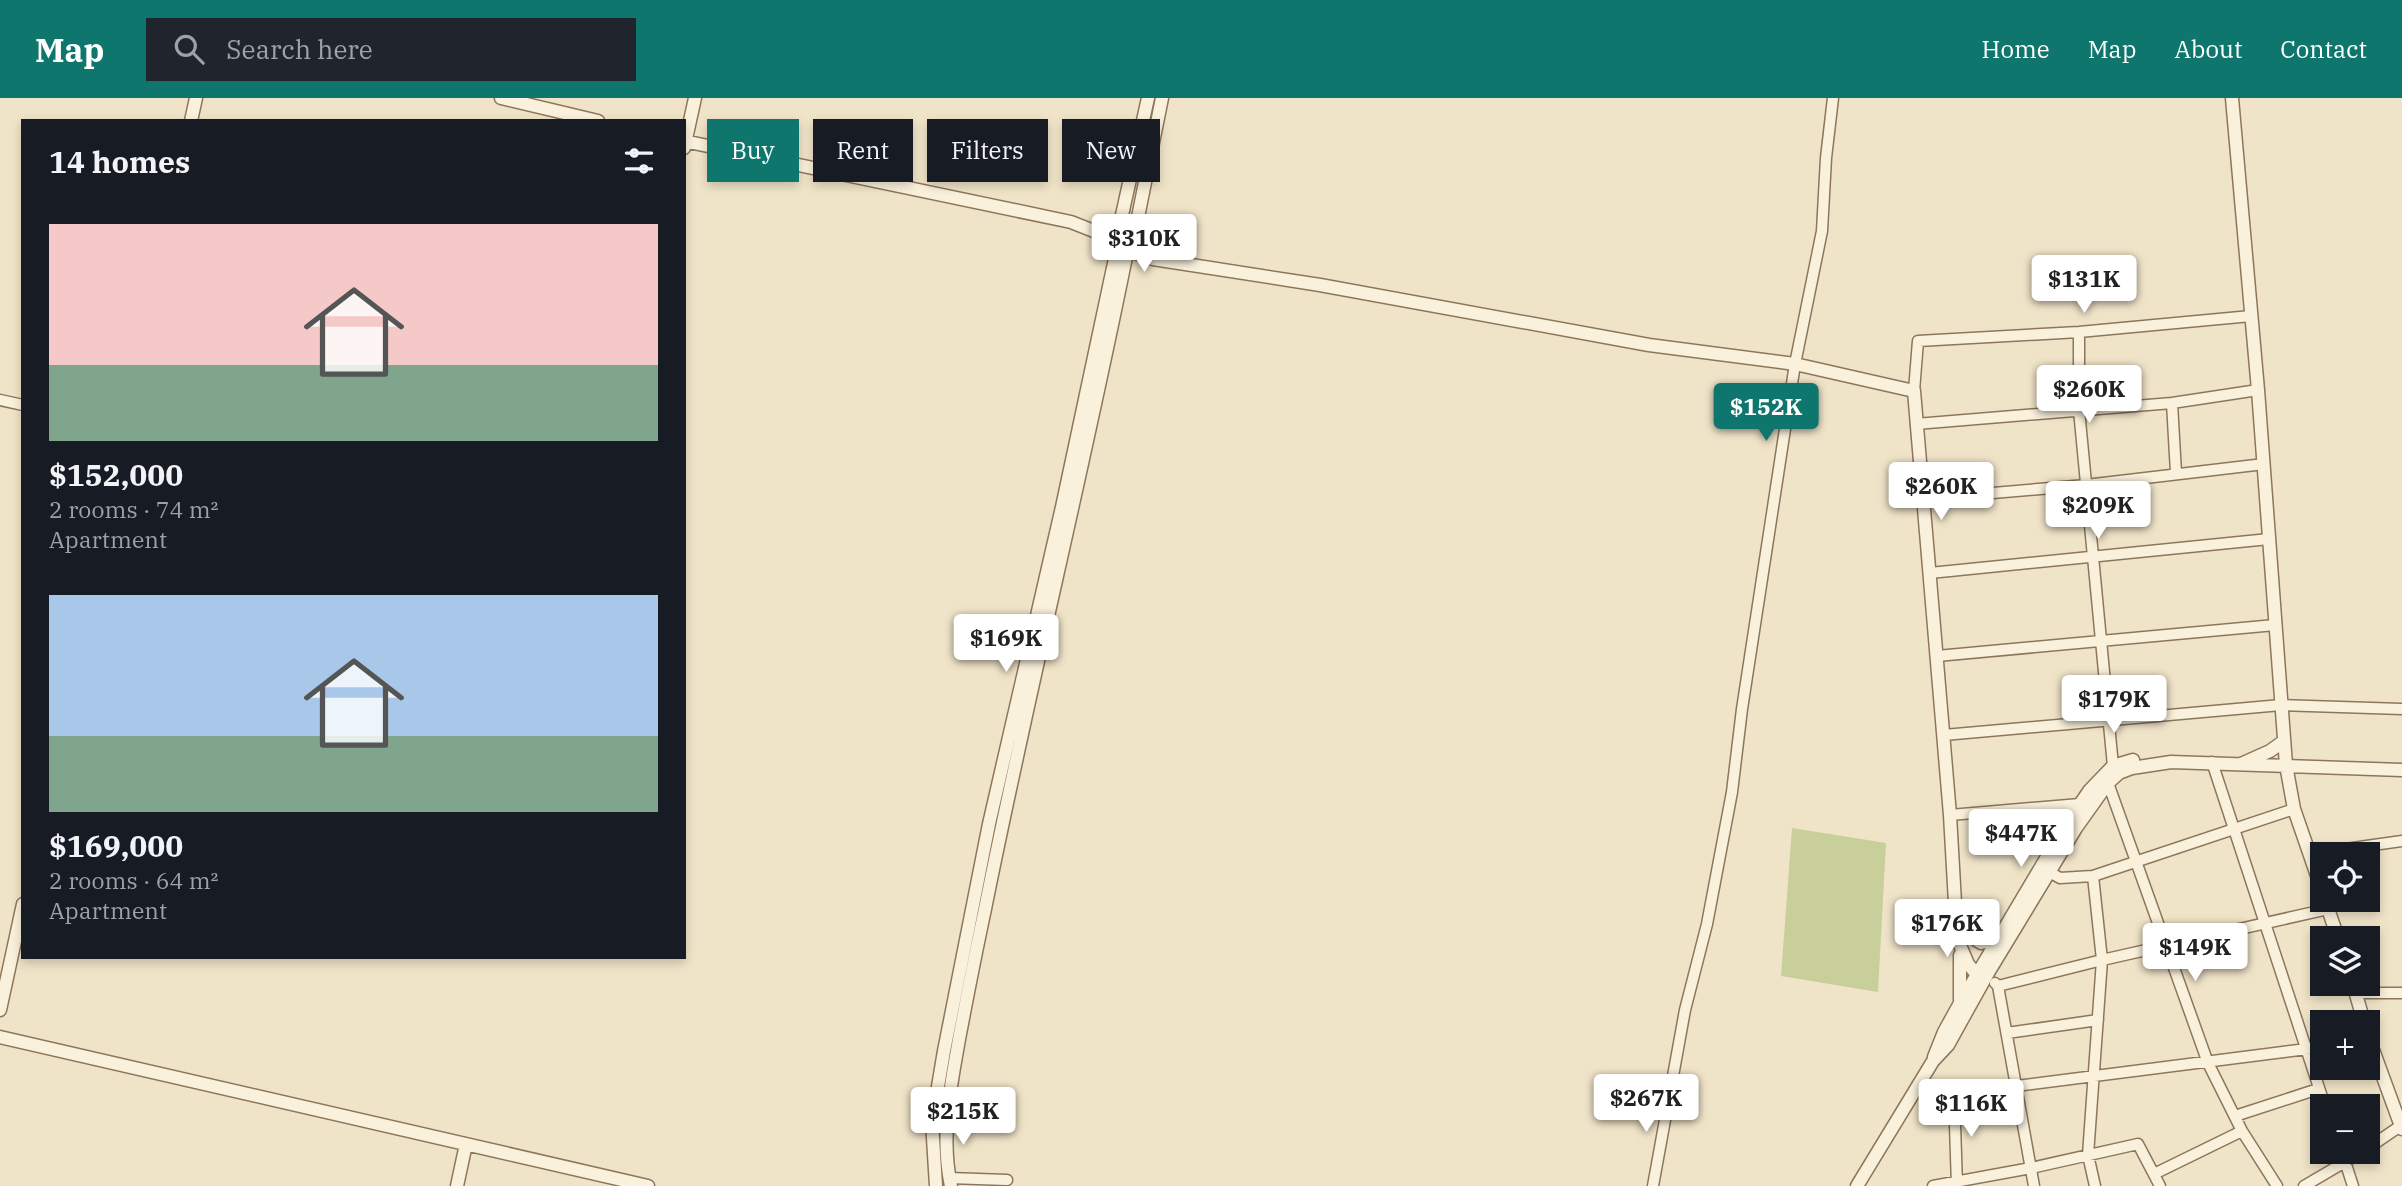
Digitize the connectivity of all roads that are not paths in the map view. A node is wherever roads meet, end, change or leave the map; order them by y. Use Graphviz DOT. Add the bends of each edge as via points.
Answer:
graph roads {
  1 [pos="196,98"];
  2 [pos="501,98"];
  3 [pos="695,98"];
  4 [pos="1148,98"];
  5 [pos="1162,98"];
  6 [pos="1833,98"];
  7 [pos="2232,98"];
  8 [pos="191,119"];
  9 [pos="590,119"];
  10 [pos="686,138"];
  11 [pos="686,143"];
  12 [pos="1125,243"];
  13 [pos="2251,316"];
  14 [pos="2079,332"];
  15 [pos="1795,364"];
  16 [pos="2258,390"];
  17 [pos="1914,391"];
  18 [pos="0,400"];
  19 [pos="2172,403"];
  20 [pos="21,405"];
  21 [pos="2079,410"];
  22 [pos="1916,424"];
  23 [pos="2264,464"];
  24 [pos="2176,473"];
  25 [pos="2086,485"];
  26 [pos="1922,499"];
  27 [pos="2269,539"];
  28 [pos="2093,557"];
  29 [pos="1930,573"];
  30 [pos="2275,625"];
  31 [pos="2101,641"];
  32 [pos="1937,656"];
  33 [pos="2281,705"];
  34 [pos="2402,709"];
  35 [pos="2108,720"];
  36 [pos="1944,735"];
  37 [pos="2284,741"];
  38 [pos="2171,762"];
  39 [pos="2212,762"];
  40 [pos="2241,765"];
  41 [pos="2286,765"];
  42 [pos="2113,766"];
  43 [pos="2402,770"];
  44 [pos="2108,783"];
  45 [pos="2080,804"];
  46 [pos="2294,809"];
  47 [pos="1950,815"];
  48 [pos="2235,828"];
  49 [pos="2402,841"];
  50 [pos="2380,844"];
  51 [pos="2310,854"];
  52 [pos="2137,862"];
  53 [pos="2045,870"];
  54 [pos="985,874"];
  55 [pos="2093,876"];
  56 [pos="2310,910"];
  57 [pos="21,913"];
  58 [pos="1957,918"];
  59 [pos="2265,925"];
  60 [pos="1962,931"];
  61 [pos="1999,938"];
  62 [pos="2165,946"];
  63 [pos="1960,947"];
  64 [pos="2102,960"];
  65 [pos="1982,975"];
  66 [pos="1998,986"];
  67 [pos="2380,991"];
  68 [pos="2402,993"];
  69 [pos="1960,1003"];
  70 [pos="0,1010"];
  71 [pos="2098,1020"];
  72 [pos="2007,1033"];
  73 [pos="0,1037"];
  74 [pos="2310,1049"];
  75 [pos="2307,1050"];
  76 [pos="1933,1061"];
  77 [pos="2208,1063"];
  78 [pos="2380,1068"];
  79 [pos="2093,1076"];
  80 [pos="1919,1084"];
  81 [pos="2017,1087"];
  82 [pos="2318,1089"];
  83 [pos="1954,1094"];
  84 [pos="2320,1094"];
  85 [pos="2235,1116"];
  86 [pos="2402,1126"];
  87 [pos="2242,1131"];
  88 [pos="2380,1140"];
  89 [pos="466,1144"];
  90 [pos="2088,1155"];
  91 [pos="2334,1164"];
  92 [pos="2346,1164"];
  93 [pos="2031,1168"];
  94 [pos="2154,1174"];
  95 [pos="1007,1180"];
  96 [pos="950,1182"];
  97 [pos="1957,1184"];
  98 [pos="1860,1185"];
  99 [pos="457,1186"];
  100 [pos="648,1186"];
  101 [pos="936,1186"];
  102 [pos="1653,1186"];
  103 [pos="1933,1186"];
  104 [pos="2034,1186"];
  105 [pos="2095,1186"];
  106 [pos="2160,1186"];
  107 [pos="2277,1186"];
  108 [pos="2304,1186"];
  109 [pos="2353,1186"];
  1 -- 8 [label="street"];
  2 -- 9 [label="street"];
  3 -- 10 [label="street"];
  4 -- 12 [label="street"];
  5 -- 12 [label="street"];
  6 -- 15 [label="street" via="1822,231"];
  7 -- 13 [label="street"];
  11 -- 12 [label="street" via="1071,222"];
  12 -- 15 [label="street" via="1168,260 1649,345"];
  12 -- 54 [label="street" via="1028,702"];
  13 -- 14 [label="street"];
  13 -- 16 [label="street"];
  14 -- 17 [label="street" via="1918,341"];
  14 -- 21 [label="street"];
  15 -- 17 [label="street"];
  15 -- 102 [label="street" via="1732,792"];
  16 -- 19 [label="street"];
  16 -- 23 [label="street"];
  17 -- 22 [label="street"];
  18 -- 20 [label="street"];
  19 -- 21 [label="street"];
  19 -- 24 [label="street"];
  21 -- 22 [label="street"];
  21 -- 25 [label="street"];
  22 -- 26 [label="street"];
  23 -- 24 [label="street"];
  23 -- 27 [label="street"];
  24 -- 25 [label="street"];
  25 -- 26 [label="street"];
  25 -- 28 [label="street"];
  26 -- 29 [label="street"];
  27 -- 28 [label="street"];
  27 -- 30 [label="street"];
  28 -- 29 [label="street"];
  28 -- 31 [label="street"];
  29 -- 32 [label="street"];
  30 -- 31 [label="street"];
  30 -- 33 [label="street"];
  31 -- 32 [label="street"];
  31 -- 35 [label="street"];
  32 -- 36 [label="street"];
  33 -- 34 [label="street"];
  33 -- 35 [label="street"];
  33 -- 37 [label="street"];
  35 -- 36 [label="street"];
  35 -- 42 [label="street"];
  36 -- 47 [label="street"];
  37 -- 40 [label="street"];
  37 -- 41 [label="street"];
  38 -- 39 [label="street"];
  38 -- 42 [label="street" via="2140,760"];
  38 -- 44 [label="street" via="2124,771"];
  39 -- 40 [label="street"];
  39 -- 48 [label="street"];
  40 -- 41 [label="street"];
  41 -- 43 [label="street"];
  41 -- 46 [label="street"];
  42 -- 45 [label="street"];
  44 -- 52 [label="street"];
  44 -- 53 [label="street"];
  45 -- 47 [label="street"];
  45 -- 53 [label="street"];
  46 -- 48 [label="street"];
  46 -- 51 [label="street"];
  47 -- 58 [label="street"];
  48 -- 52 [label="street"];
  48 -- 59 [label="street"];
  49 -- 50 [label="street"];
  52 -- 55 [label="street"];
  52 -- 62 [label="street"];
  53 -- 55 [label="street" via="2064,878"];
  53 -- 61 [label="street"];
  53 -- 65 [label="street"];
  54 -- 96 [label="street" via="948,1099"];
  54 -- 101 [label="street" via="934,1107"];
  55 -- 64 [label="street"];
  56 -- 59 [label="street"];
  57 -- 70 [label="street"];
  58 -- 60 [label="street"];
  58 -- 63 [label="street"];
  59 -- 62 [label="street"];
  59 -- 75 [label="street"];
  60 -- 61 [label="street" via="1980,943"];
  60 -- 65 [label="street"];
  61 -- 65 [label="street"];
  62 -- 64 [label="street"];
  62 -- 77 [label="street"];
  63 -- 65 [label="street"];
  63 -- 69 [label="street"];
  64 -- 66 [label="street"];
  64 -- 71 [label="street"];
  65 -- 66 [label="street"];
  65 -- 69 [label="street"];
  65 -- 76 [label="street" via="1948,1045"];
  66 -- 72 [label="street"];
  67 -- 68 [label="street"];
  69 -- 76 [label="street"];
  71 -- 72 [label="street"];
  71 -- 79 [label="street"];
  72 -- 81 [label="street"];
  73 -- 89 [label="street"];
  74 -- 75 [label="street"];
  75 -- 77 [label="street"];
  75 -- 82 [label="street"];
  76 -- 80 [label="street"];
  77 -- 79 [label="street"];
  77 -- 85 [label="street"];
  78 -- 86 [label="street"];
  79 -- 81 [label="street"];
  79 -- 90 [label="street"];
  80 -- 83 [label="street"];
  80 -- 98 [label="street"];
  81 -- 83 [label="street"];
  81 -- 93 [label="street"];
  82 -- 84 [label="street"];
  82 -- 85 [label="street"];
  83 -- 97 [label="street"];
  85 -- 87 [label="street"];
  86 -- 88 [label="street"];
  87 -- 94 [label="street"];
  87 -- 107 [label="street"];
  89 -- 99 [label="street"];
  89 -- 100 [label="street"];
  90 -- 93 [label="street"];
  90 -- 94 [label="street" via="2138,1144"];
  90 -- 105 [label="street"];
  91 -- 108 [label="street"];
  92 -- 109 [label="street"];
  93 -- 97 [label="street"];
  93 -- 104 [label="street"];
  94 -- 106 [label="street"];
  95 -- 96 [label="street"];
  97 -- 103 [label="street"];
}
